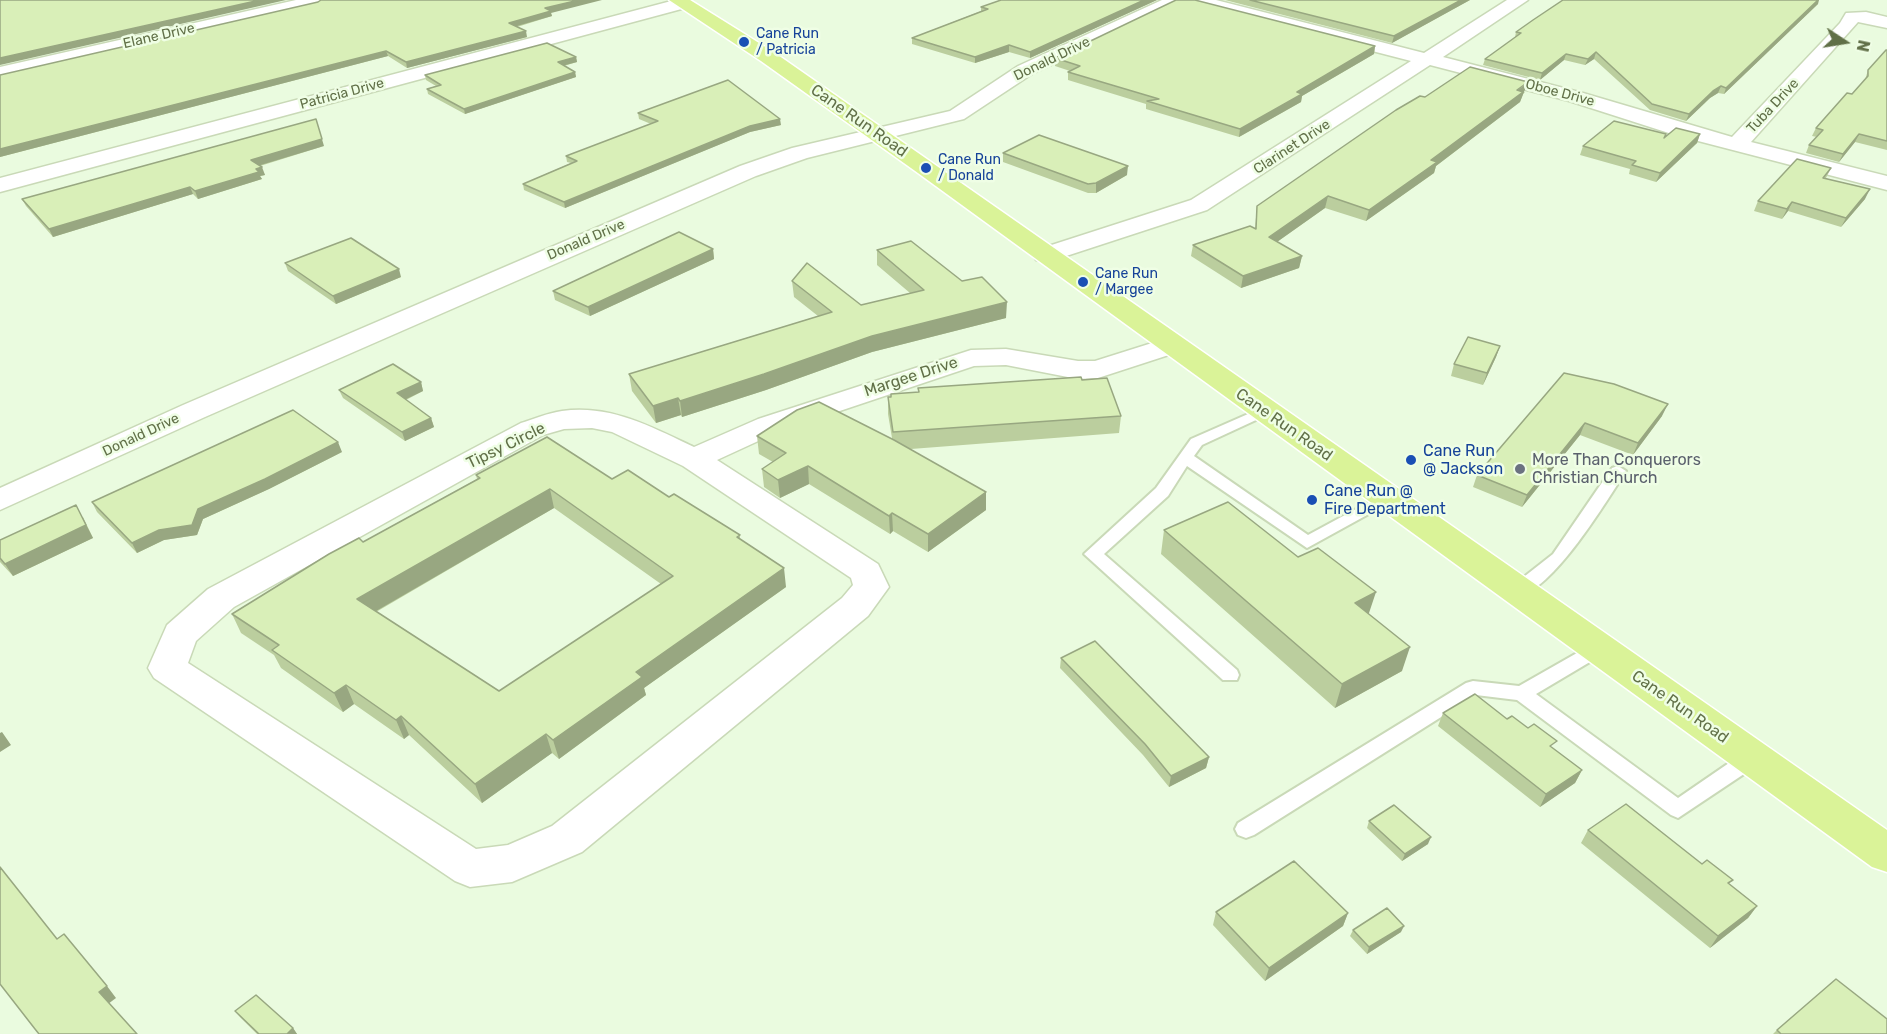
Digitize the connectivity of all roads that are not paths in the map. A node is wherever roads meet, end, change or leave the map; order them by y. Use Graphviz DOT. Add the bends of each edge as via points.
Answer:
graph roads {
  1 [pos="319,0"];
  2 [pos="1176,0"];
  3 [pos="1197,0"];
  4 [pos="1519,0"];
  5 [pos="681,2"];
  6 [pos="1887,23"];
  7 [pos="1428,59"];
  8 [pos="0,73"];
  9 [pos="878,135"];
  10 [pos="1736,146"];
  11 [pos="1887,183"];
  12 [pos="0,185"];
  13 [pos="1045,255"];
  14 [pos="1171,345"];
  15 [pos="1264,411"];
  16 [pos="1186,458"];
  17 [pos="694,459"];
  18 [pos="1618,471"];
  19 [pos="1388,499"];
  20 [pos="0,500"];
  21 [pos="1517,591"];
  22 [pos="1598,648"];
  23 [pos="1230,675"];
  24 [pos="1522,693"];
  25 [pos="1752,758"];
  26 [pos="1246,829"];
  27 [pos="1887,854"];
  1 -- 8 [label="street, Elane Drive"];
  2 -- 9 [label="street, Donald Drive" via="1025,70 964,112"];
  3 -- 7 [label="street, Oboe Drive"];
  4 -- 7 [label="street, Clarinet Drive"];
  5 -- 9 [label="highway, Cane Run Road" via="768,57"];
  5 -- 12 [label="street, Patricia Drive"];
  6 -- 10 [label="street, Tuba Drive" via="1852,17"];
  7 -- 10 [label="street, Oboe Drive" via="1576,97"];
  7 -- 13 [label="street, Clarinet Drive" via="1199,205"];
  9 -- 13 [label="highway, Cane Run Road"];
  9 -- 20 [label="street, Donald Drive" via="800,153 748,171 194,411"];
  10 -- 11 [label="street, Oboe Drive"];
  13 -- 14 [label="highway, Cane Run Road"];
  14 -- 15 [label="highway, Cane Run Road"];
  14 -- 17 [label="street, Margee Drive" via="1098,369 1078,370 1006,357 971,358 769,425"];
  15 -- 16 [label="lane" via="1197,442"];
  15 -- 19 [label="highway, Cane Run Road"];
  16 -- 19 [label="lane" via="1306,542"];
  16 -- 23 [label="lane" via="1162,492 1093,554"];
  17 -- 17 [label="street, Tipsy Circle" via="866,572 871,587 855,607 567,839 512,863 470,868 167,668 180,634 221,598 532,429 562,420 601,420 620,424"];
  18 -- 21 [label="lane" via="1559,558"];
  19 -- 21 [label="highway, Cane Run Road"];
  21 -- 22 [label="highway, Cane Run Road"];
  22 -- 24 [label="lane"];
  22 -- 25 [label="highway, Cane Run Road"];
  24 -- 25 [label="lane" via="1678,809"];
  24 -- 26 [label="lane" via="1473,688"];
  25 -- 27 [label="highway, Cane Run Road"];
}
